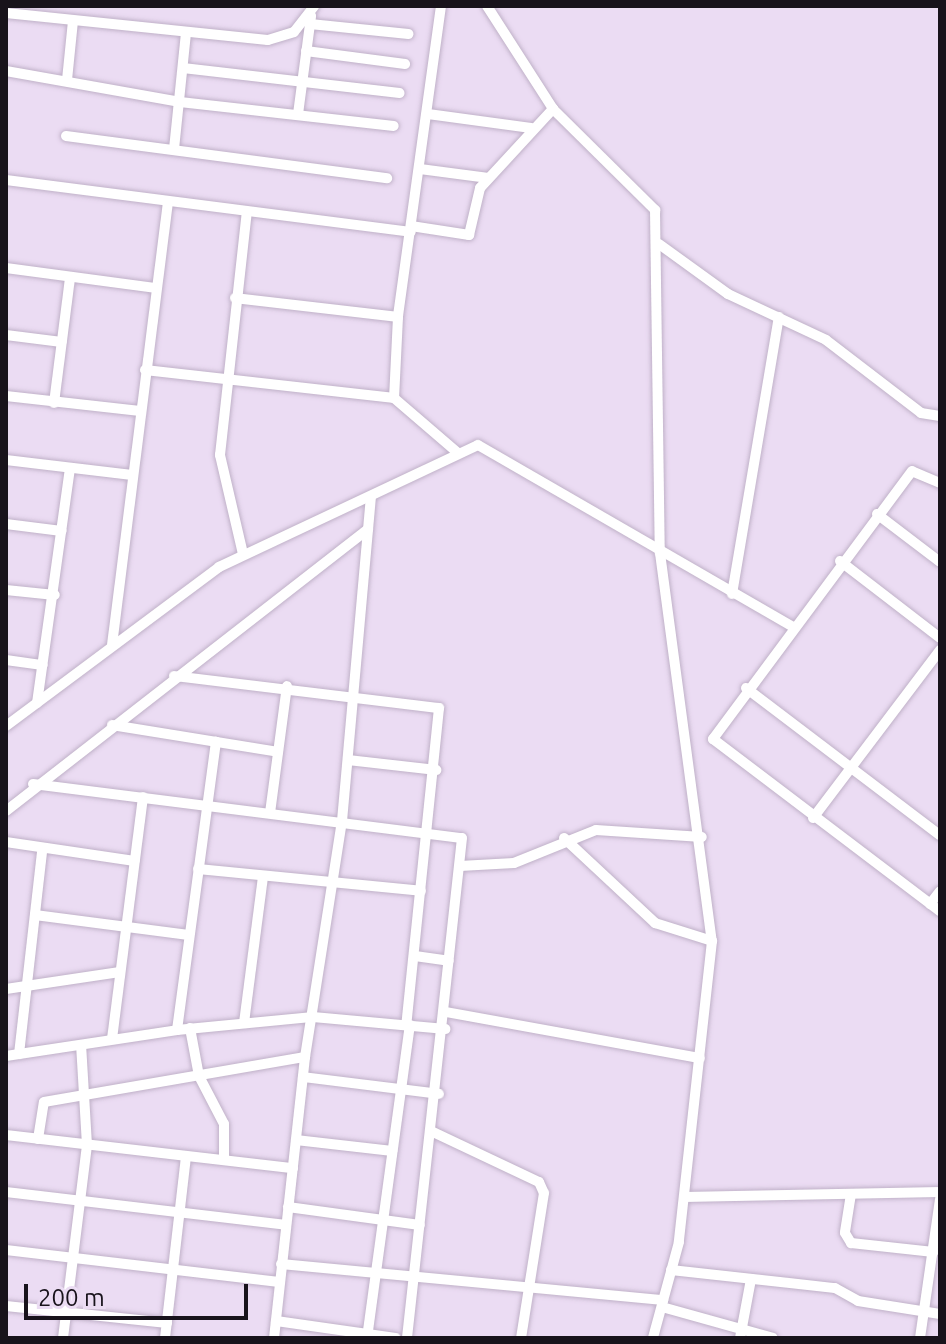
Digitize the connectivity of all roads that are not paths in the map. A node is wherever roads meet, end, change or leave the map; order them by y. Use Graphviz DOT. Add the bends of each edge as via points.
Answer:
graph roads {
  1 [pos="441,6"];
  2 [pos="487,6"];
  3 [pos="6,13"];
  4 [pos="312,15"];
  5 [pos="73,21"];
  6 [pos="186,33"];
  7 [pos="408,34"];
  8 [pos="306,51"];
  9 [pos="405,64"];
  10 [pos="183,68"];
  11 [pos="6,71"];
  12 [pos="67,80"];
  13 [pos="303,80"];
  14 [pos="400,93"];
  15 [pos="180,102"];
  16 [pos="553,109"];
  17 [pos="298,114"];
  18 [pos="428,114"];
  19 [pos="394,126"];
  20 [pos="531,128"];
  21 [pos="66,136"];
  22 [pos="174,149"];
  23 [pos="420,169"];
  24 [pos="387,178"];
  25 [pos="488,178"];
  26 [pos="6,180"];
  27 [pos="168,204"];
  28 [pos="247,212"];
  29 [pos="411,229"];
  30 [pos="659,244"];
  31 [pos="6,268"];
  32 [pos="70,278"];
  33 [pos="155,288"];
  34 [pos="235,298"];
  35 [pos="398,317"];
  36 [pos="779,317"];
  37 [pos="6,335"];
  38 [pos="62,342"];
  39 [pos="145,370"];
  40 [pos="224,381"];
  41 [pos="6,396"];
  42 [pos="394,398"];
  43 [pos="54,403"];
  44 [pos="140,411"];
  45 [pos="940,416"];
  46 [pos="458,453"];
  47 [pos="6,460"];
  48 [pos="70,468"];
  49 [pos="132,475"];
  50 [pos="940,483"];
  51 [pos="371,498"];
  52 [pos="877,514"];
  53 [pos="6,524"];
  54 [pos="368,529"];
  55 [pos="62,531"];
  56 [pos="660,553"];
  57 [pos="243,554"];
  58 [pos="840,561"];
  59 [pos="940,562"];
  60 [pos="6,590"];
  61 [pos="732,594"];
  62 [pos="55,595"];
  63 [pos="792,626"];
  64 [pos="940,638"];
  65 [pos="112,645"];
  66 [pos="940,650"];
  67 [pos="6,660"];
  68 [pos="43,665"];
  69 [pos="174,676"];
  70 [pos="287,686"];
  71 [pos="746,688"];
  72 [pos="355,695"];
  73 [pos="37,703"];
  74 [pos="112,725"];
  75 [pos="6,726"];
  76 [pos="216,742"];
  77 [pos="278,752"];
  78 [pos="348,760"];
  79 [pos="851,768"];
  80 [pos="436,770"];
  81 [pos="33,784"];
  82 [pos="143,797"];
  83 [pos="207,803"];
  84 [pos="6,811"];
  85 [pos="270,813"];
  86 [pos="813,818"];
  87 [pos="342,821"];
  88 [pos="430,832"];
  89 [pos="940,835"];
  90 [pos="702,837"];
  91 [pos="564,838"];
  92 [pos="6,842"];
  93 [pos="42,852"];
  94 [pos="135,861"];
  95 [pos="460,866"];
  96 [pos="198,869"];
  97 [pos="263,877"];
  98 [pos="333,881"];
  99 [pos="421,891"];
  100 [pos="940,891"];
  101 [pos="930,904"];
  102 [pos="940,911"];
  103 [pos="35,915"];
  104 [pos="127,924"];
  105 [pos="189,935"];
  106 [pos="712,941"];
  107 [pos="415,956"];
  108 [pos="449,961"];
  109 [pos="120,972"];
  110 [pos="26,988"];
  111 [pos="6,989"];
  112 [pos="446,1012"];
  113 [pos="313,1017"];
  114 [pos="244,1023"];
  115 [pos="408,1025"];
  116 [pos="190,1028"];
  117 [pos="445,1029"];
  118 [pos="177,1030"];
  119 [pos="112,1039"];
  120 [pos="81,1045"];
  121 [pos="19,1054"];
  122 [pos="6,1056"];
  123 [pos="305,1057"];
  124 [pos="700,1058"];
  125 [pos="199,1076"];
  126 [pos="303,1077"];
  127 [pos="400,1089"];
  128 [pos="439,1094"];
  129 [pos="88,1097"];
  130 [pos="433,1132"];
  131 [pos="6,1135"];
  132 [pos="38,1139"];
  133 [pos="296,1140"];
  134 [pos="87,1145"];
  135 [pos="392,1151"];
  136 [pos="186,1156"];
  137 [pos="224,1160"];
  138 [pos="293,1168"];
  139 [pos="6,1192"];
  140 [pos="940,1192"];
  141 [pos="851,1194"];
  142 [pos="684,1197"];
  143 [pos="940,1199"];
  144 [pos="79,1201"];
  145 [pos="288,1207"];
  146 [pos="180,1211"];
  147 [pos="383,1219"];
  148 [pos="286,1225"];
  149 [pos="420,1225"];
  150 [pos="6,1250"];
  151 [pos="72,1258"];
  152 [pos="936,1259"];
  153 [pos="281,1264"];
  154 [pos="173,1268"];
  155 [pos="671,1270"];
  156 [pos="376,1274"];
  157 [pos="413,1277"];
  158 [pos="751,1279"];
  159 [pos="279,1282"];
  160 [pos="525,1290"];
  161 [pos="662,1303"];
  162 [pos="6,1306"];
  163 [pos="925,1310"];
  164 [pos="66,1312"];
  165 [pos="940,1314"];
  166 [pos="276,1321"];
  167 [pos="167,1323"];
  168 [pos="742,1334"];
  169 [pos="367,1336"];
  170 [pos="63,1338"];
  171 [pos="165,1338"];
  172 [pos="274,1338"];
  173 [pos="396,1338"];
  174 [pos="407,1338"];
  175 [pos="521,1338"];
  176 [pos="653,1338"];
  177 [pos="773,1338"];
  178 [pos="920,1338"];
  1 -- 18 [label="street"];
  2 -- 16 [label="street"];
  3 -- 5 [label="street"];
  4 -- 6 [label="street" via="294,32 268,40"];
  4 -- 7 [label="street"];
  4 -- 8 [label="street"];
  5 -- 6 [label="street"];
  5 -- 12 [label="street"];
  6 -- 10 [label="street"];
  8 -- 9 [label="street"];
  8 -- 13 [label="street"];
  10 -- 13 [label="street"];
  10 -- 15 [label="street"];
  11 -- 12 [label="street"];
  12 -- 15 [label="street"];
  13 -- 14 [label="street"];
  13 -- 17 [label="street"];
  15 -- 17 [label="street"];
  15 -- 22 [label="street"];
  16 -- 20 [label="street"];
  16 -- 30 [label="street" via="643,194 655,210"];
  17 -- 19 [label="street"];
  18 -- 20 [label="street"];
  18 -- 23 [label="street"];
  20 -- 25 [label="street"];
  21 -- 22 [label="street"];
  22 -- 24 [label="street"];
  23 -- 25 [label="street"];
  23 -- 29 [label="street"];
  25 -- 29 [label="street" via="469,235"];
  26 -- 27 [label="street"];
  27 -- 28 [label="street"];
  27 -- 33 [label="street"];
  28 -- 29 [label="street"];
  28 -- 34 [label="street"];
  29 -- 35 [label="street"];
  30 -- 36 [label="street" via="699,277"];
  30 -- 56 [label="street" via="654,419"];
  31 -- 32 [label="street"];
  32 -- 33 [label="street"];
  32 -- 38 [label="street"];
  33 -- 39 [label="street"];
  34 -- 35 [label="street"];
  34 -- 40 [label="street"];
  35 -- 42 [label="street"];
  36 -- 45 [label="street" via="826,340 911,407"];
  36 -- 61 [label="street"];
  37 -- 38 [label="street"];
  38 -- 43 [label="street"];
  39 -- 40 [label="street"];
  39 -- 44 [label="street"];
  40 -- 42 [label="street"];
  40 -- 57 [label="street" via="220,455"];
  41 -- 43 [label="street"];
  42 -- 46 [label="street"];
  43 -- 44 [label="street"];
  44 -- 49 [label="street"];
  46 -- 51 [label="street"];
  46 -- 56 [label="street" via="478,445 497,454"];
  47 -- 48 [label="street"];
  48 -- 49 [label="street"];
  48 -- 55 [label="street"];
  49 -- 65 [label="street"];
  50 -- 52 [label="street" via="912,471"];
  51 -- 54 [label="street"];
  51 -- 57 [label="street"];
  52 -- 58 [label="street"];
  52 -- 59 [label="street"];
  53 -- 55 [label="street"];
  54 -- 69 [label="street"];
  54 -- 72 [label="street"];
  55 -- 62 [label="street"];
  56 -- 61 [label="street"];
  56 -- 90 [label="street"];
  57 -- 65 [label="street"];
  58 -- 63 [label="street"];
  58 -- 64 [label="street"];
  60 -- 62 [label="street"];
  61 -- 63 [label="street"];
  62 -- 68 [label="street"];
  63 -- 71 [label="street"];
  65 -- 73 [label="street"];
  66 -- 79 [label="street"];
  67 -- 68 [label="street"];
  68 -- 73 [label="street"];
  69 -- 70 [label="street"];
  69 -- 74 [label="street"];
  70 -- 72 [label="street"];
  70 -- 77 [label="street"];
  71 -- 79 [label="street"];
  71 -- 86 [label="street" via="713,739"];
  72 -- 78 [label="street"];
  72 -- 80 [label="street" via="439,708"];
  73 -- 75 [label="street"];
  74 -- 76 [label="street"];
  74 -- 81 [label="street"];
  76 -- 77 [label="street"];
  76 -- 83 [label="street"];
  77 -- 85 [label="street"];
  78 -- 80 [label="street"];
  78 -- 87 [label="street"];
  79 -- 86 [label="street"];
  79 -- 89 [label="street"];
  80 -- 88 [label="street"];
  81 -- 82 [label="street"];
  81 -- 84 [label="street"];
  82 -- 83 [label="street"];
  82 -- 94 [label="street"];
  83 -- 85 [label="street"];
  83 -- 96 [label="street"];
  85 -- 87 [label="street"];
  86 -- 101 [label="street"];
  87 -- 88 [label="street"];
  87 -- 98 [label="street"];
  88 -- 95 [label="street" via="462,838"];
  88 -- 99 [label="street"];
  90 -- 91 [label="street" via="596,830"];
  90 -- 106 [label="street"];
  91 -- 95 [label="street" via="514,863"];
  91 -- 106 [label="street" via="655,923"];
  92 -- 93 [label="street"];
  93 -- 94 [label="street"];
  93 -- 103 [label="street"];
  94 -- 104 [label="street"];
  95 -- 108 [label="street"];
  96 -- 97 [label="street"];
  96 -- 105 [label="street"];
  97 -- 98 [label="street"];
  97 -- 114 [label="street"];
  98 -- 99 [label="street"];
  98 -- 113 [label="street"];
  99 -- 107 [label="street"];
  100 -- 101 [label="street"];
  101 -- 102 [label="street"];
  103 -- 104 [label="street"];
  103 -- 110 [label="street"];
  104 -- 105 [label="street"];
  104 -- 109 [label="street"];
  105 -- 118 [label="street"];
  106 -- 124 [label="street"];
  107 -- 108 [label="street"];
  107 -- 115 [label="street"];
  108 -- 112 [label="street"];
  109 -- 110 [label="street"];
  109 -- 119 [label="street"];
  110 -- 111 [label="street"];
  110 -- 121 [label="street"];
  112 -- 117 [label="street"];
  112 -- 124 [label="street"];
  113 -- 114 [label="street"];
  113 -- 115 [label="street"];
  113 -- 123 [label="street"];
  114 -- 116 [label="street"];
  115 -- 117 [label="street"];
  115 -- 127 [label="street"];
  116 -- 118 [label="street"];
  116 -- 125 [label="street"];
  117 -- 128 [label="street"];
  118 -- 119 [label="street"];
  119 -- 120 [label="street"];
  120 -- 121 [label="street"];
  120 -- 129 [label="street"];
  121 -- 122 [label="street"];
  123 -- 125 [label="street"];
  123 -- 126 [label="street"];
  124 -- 142 [label="street"];
  125 -- 129 [label="street"];
  125 -- 137 [label="street" via="224,1124"];
  126 -- 127 [label="street"];
  126 -- 133 [label="street"];
  127 -- 128 [label="street"];
  127 -- 135 [label="street"];
  128 -- 130 [label="street"];
  129 -- 132 [label="street" via="44,1102"];
  129 -- 134 [label="street"];
  130 -- 149 [label="street"];
  130 -- 160 [label="street" via="539,1182 544,1193"];
  131 -- 132 [label="street"];
  132 -- 134 [label="street"];
  133 -- 135 [label="street"];
  133 -- 138 [label="street"];
  134 -- 136 [label="street"];
  134 -- 144 [label="street"];
  135 -- 147 [label="street"];
  136 -- 137 [label="street"];
  136 -- 146 [label="street"];
  137 -- 138 [label="street"];
  138 -- 145 [label="street"];
  139 -- 144 [label="street"];
  140 -- 141 [label="street"];
  141 -- 142 [label="street"];
  141 -- 152 [label="street" via="845,1233 851,1243"];
  142 -- 155 [label="street"];
  143 -- 152 [label="street"];
  144 -- 146 [label="street"];
  144 -- 151 [label="street"];
  145 -- 147 [label="street"];
  145 -- 148 [label="street"];
  146 -- 148 [label="street"];
  146 -- 154 [label="street"];
  147 -- 149 [label="street"];
  147 -- 156 [label="street"];
  148 -- 153 [label="street"];
  149 -- 157 [label="street"];
  150 -- 151 [label="street"];
  151 -- 154 [label="street"];
  151 -- 164 [label="street"];
  152 -- 163 [label="street"];
  153 -- 156 [label="street"];
  153 -- 159 [label="street"];
  154 -- 159 [label="street"];
  154 -- 167 [label="street"];
  155 -- 158 [label="street"];
  155 -- 161 [label="street"];
  156 -- 157 [label="street"];
  156 -- 169 [label="street"];
  157 -- 160 [label="street"];
  157 -- 174 [label="street"];
  158 -- 163 [label="street" via="835,1288 860,1301"];
  158 -- 168 [label="street"];
  159 -- 166 [label="street"];
  160 -- 161 [label="street"];
  160 -- 175 [label="street"];
  161 -- 168 [label="street"];
  161 -- 176 [label="street"];
  162 -- 164 [label="street"];
  163 -- 165 [label="street"];
  163 -- 178 [label="street"];
  164 -- 167 [label="street"];
  164 -- 170 [label="street"];
  166 -- 169 [label="street"];
  166 -- 172 [label="street"];
  167 -- 171 [label="street"];
  168 -- 177 [label="street"];
  169 -- 173 [label="street"];
}
